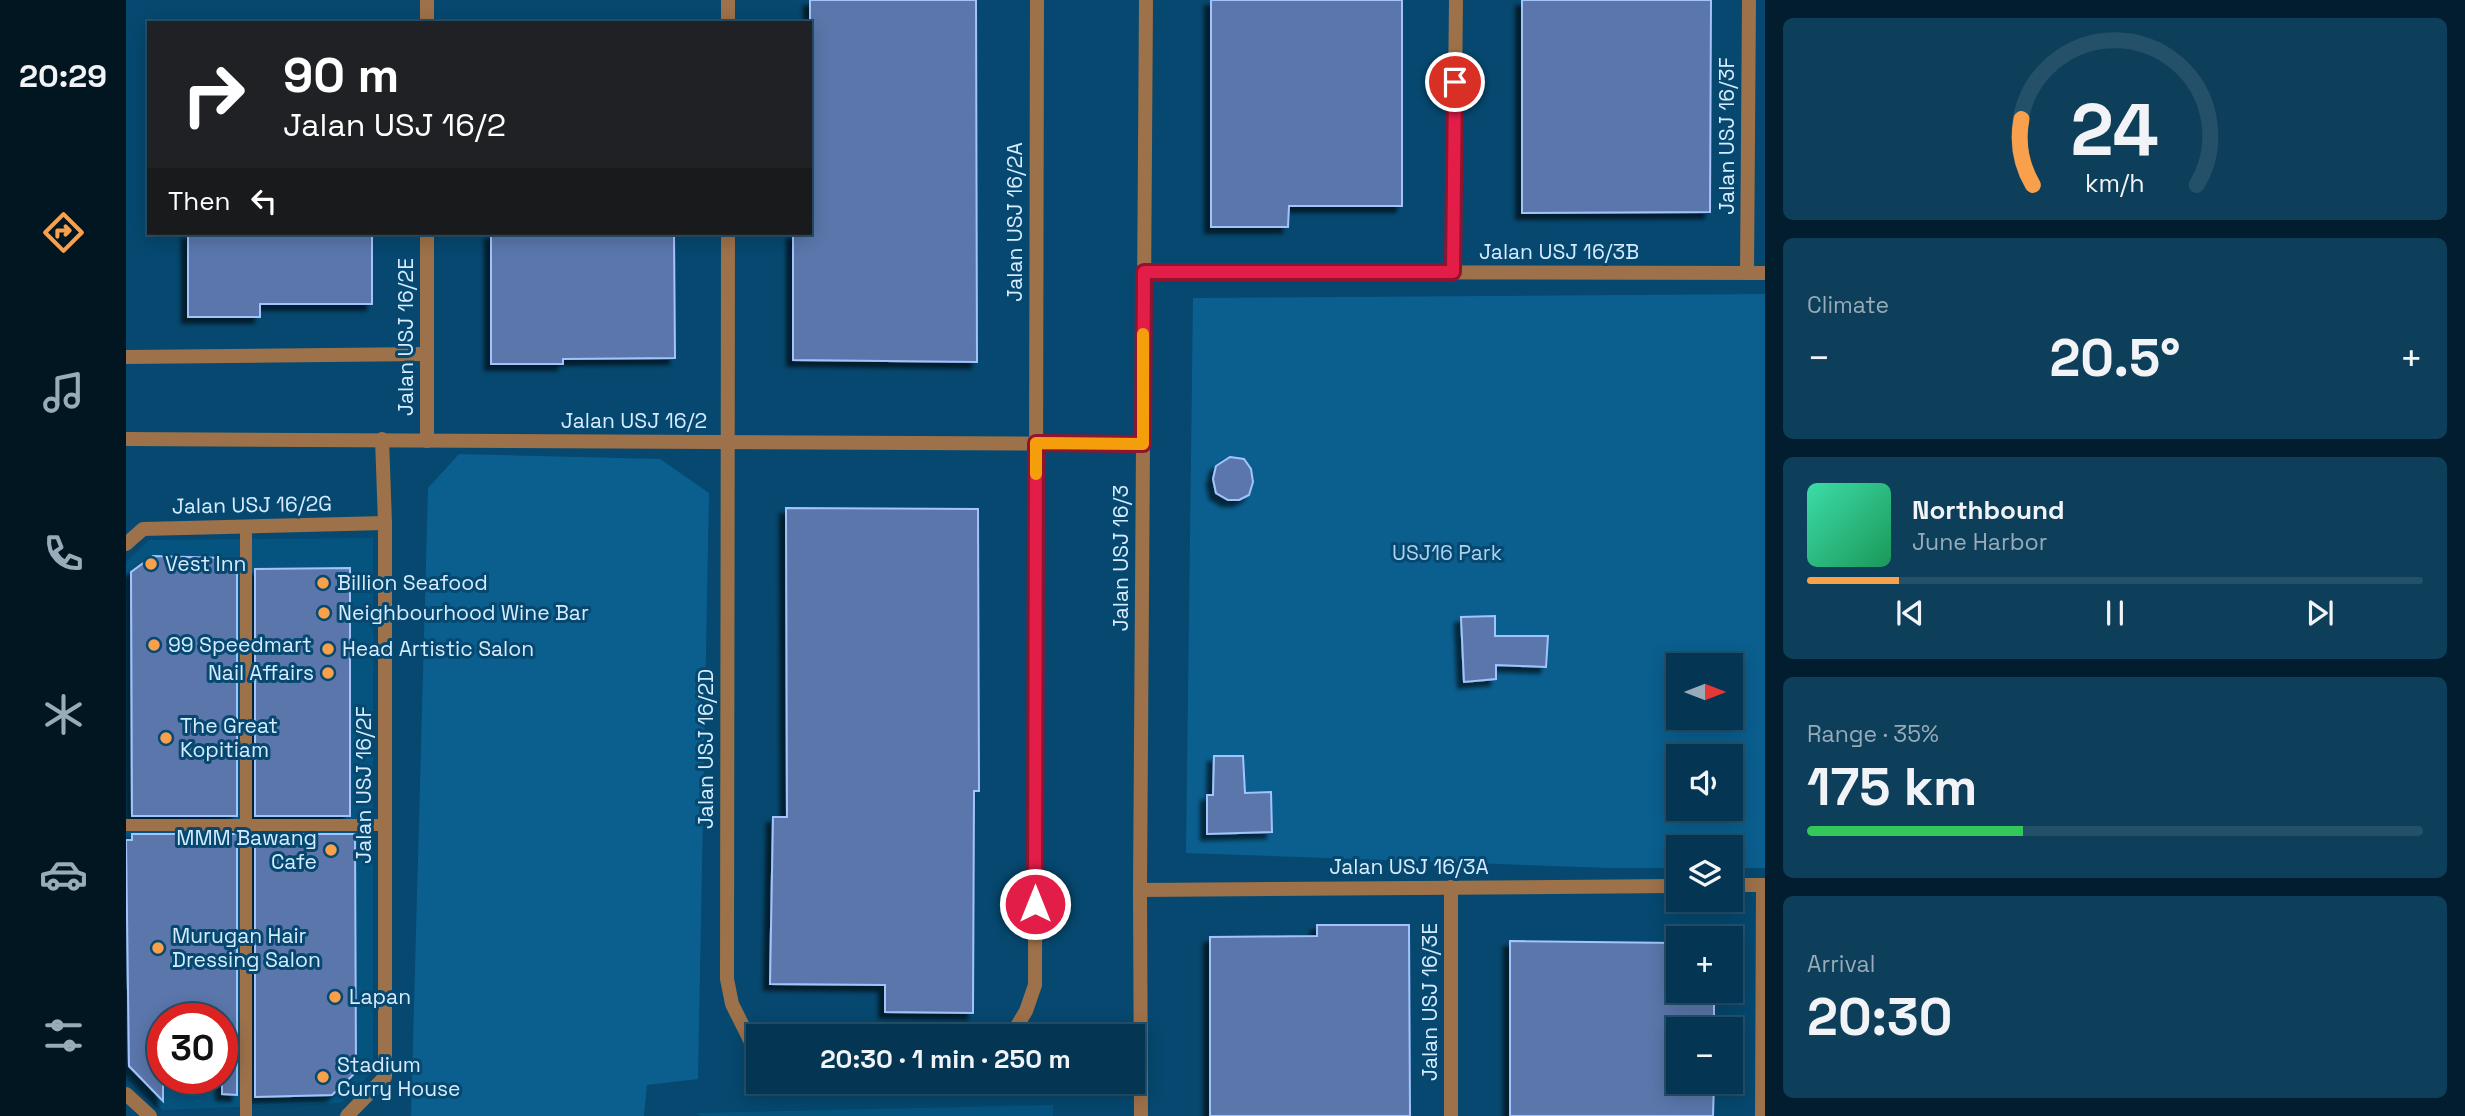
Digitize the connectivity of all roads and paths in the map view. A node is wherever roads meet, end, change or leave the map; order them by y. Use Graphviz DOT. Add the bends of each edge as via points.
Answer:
graph roads {
  1 [pos="427,0"];
  2 [pos="728,0"];
  3 [pos="1037,0"];
  4 [pos="1146,0"];
  5 [pos="1456,0"];
  6 [pos="1749,0"];
  7 [pos="427,21"];
  8 [pos="728,21"];
  9 [pos="427,235"];
  10 [pos="729,235"];
  11 [pos="1144,272"];
  12 [pos="1453,272"];
  13 [pos="1747,273"];
  14 [pos="1765,273"];
  15 [pos="427,354"];
  16 [pos="126,357"];
  17 [pos="126,439"];
  18 [pos="382,439"];
  19 [pos="427,441"];
  20 [pos="729,442"];
  21 [pos="1036,443"];
  22 [pos="1143,444"];
  23 [pos="385,523"];
  24 [pos="246,526"];
  25 [pos="126,544"];
  26 [pos="126,825"];
  27 [pos="246,825"];
  28 [pos="385,825"];
  29 [pos="1764,885"];
  30 [pos="1666,886"];
  31 [pos="1743,886"];
  32 [pos="1451,887"];
  33 [pos="1140,890"];
  34 [pos="1018,1024"];
  35 [pos="746,1031"];
  36 [pos="126,1094"];
  37 [pos="150,1116"];
  38 [pos="246,1116"];
  39 [pos="347,1116"];
  40 [pos="1141,1116"];
  41 [pos="1451,1116"];
  42 [pos="1762,1116"];
  1 -- 7 [label="street"];
  2 -- 8 [label="street"];
  3 -- 21 [label="street, Jalan USJ 16/2A"];
  4 -- 11 [label="street, Jalan USJ 16/3"];
  5 -- 12 [label="street"];
  6 -- 13 [label="street, Jalan USJ 16/3F"];
  9 -- 15 [label="street, Jalan USJ 16/2E"];
  10 -- 20 [label="street, Jalan USJ 16/2D"];
  11 -- 12 [label="street, Jalan USJ 16/3B"];
  11 -- 22 [label="street, Jalan USJ 16/3"];
  12 -- 13 [label="street, Jalan USJ 16/3B"];
  13 -- 14 [label="street, Jalan USJ 16/3B"];
  15 -- 16 [label="street"];
  15 -- 19 [label="street, Jalan USJ 16/2E"];
  17 -- 18 [label="street, Jalan USJ 16/2"];
  18 -- 19 [label="street, Jalan USJ 16/2"];
  18 -- 23 [label="street, Jalan USJ 16/2F"];
  19 -- 20 [label="street, Jalan USJ 16/2"];
  20 -- 21 [label="street, Jalan USJ 16/2"];
  20 -- 35 [label="street, Jalan USJ 16/2D" via="727,979"];
  21 -- 22 [label="street, Jalan USJ 16/2"];
  21 -- 34 [label="street, Jalan USJ 16/2A" via="1035,985"];
  22 -- 33 [label="street, Jalan USJ 16/3"];
  23 -- 24 [label="street, Jalan USJ 16/2G"];
  23 -- 28 [label="street, Jalan USJ 16/2F"];
  24 -- 25 [label="street, Jalan USJ 16/2G" via="143,528"];
  24 -- 27 [label="lane"];
  26 -- 27 [label="lane"];
  27 -- 28 [label="lane"];
  27 -- 38 [label="lane"];
  28 -- 39 [label="street, Jalan USJ 16/2F" via="385,1077"];
  29 -- 31 [label="street"];
  29 -- 42 [label="street"];
  30 -- 32 [label="street, Jalan USJ 16/3A"];
  32 -- 33 [label="street, Jalan USJ 16/3A"];
  32 -- 41 [label="street, Jalan USJ 16/3E"];
  33 -- 40 [label="street, Jalan USJ 16/3"];
  36 -- 37 [label="street"];
}
